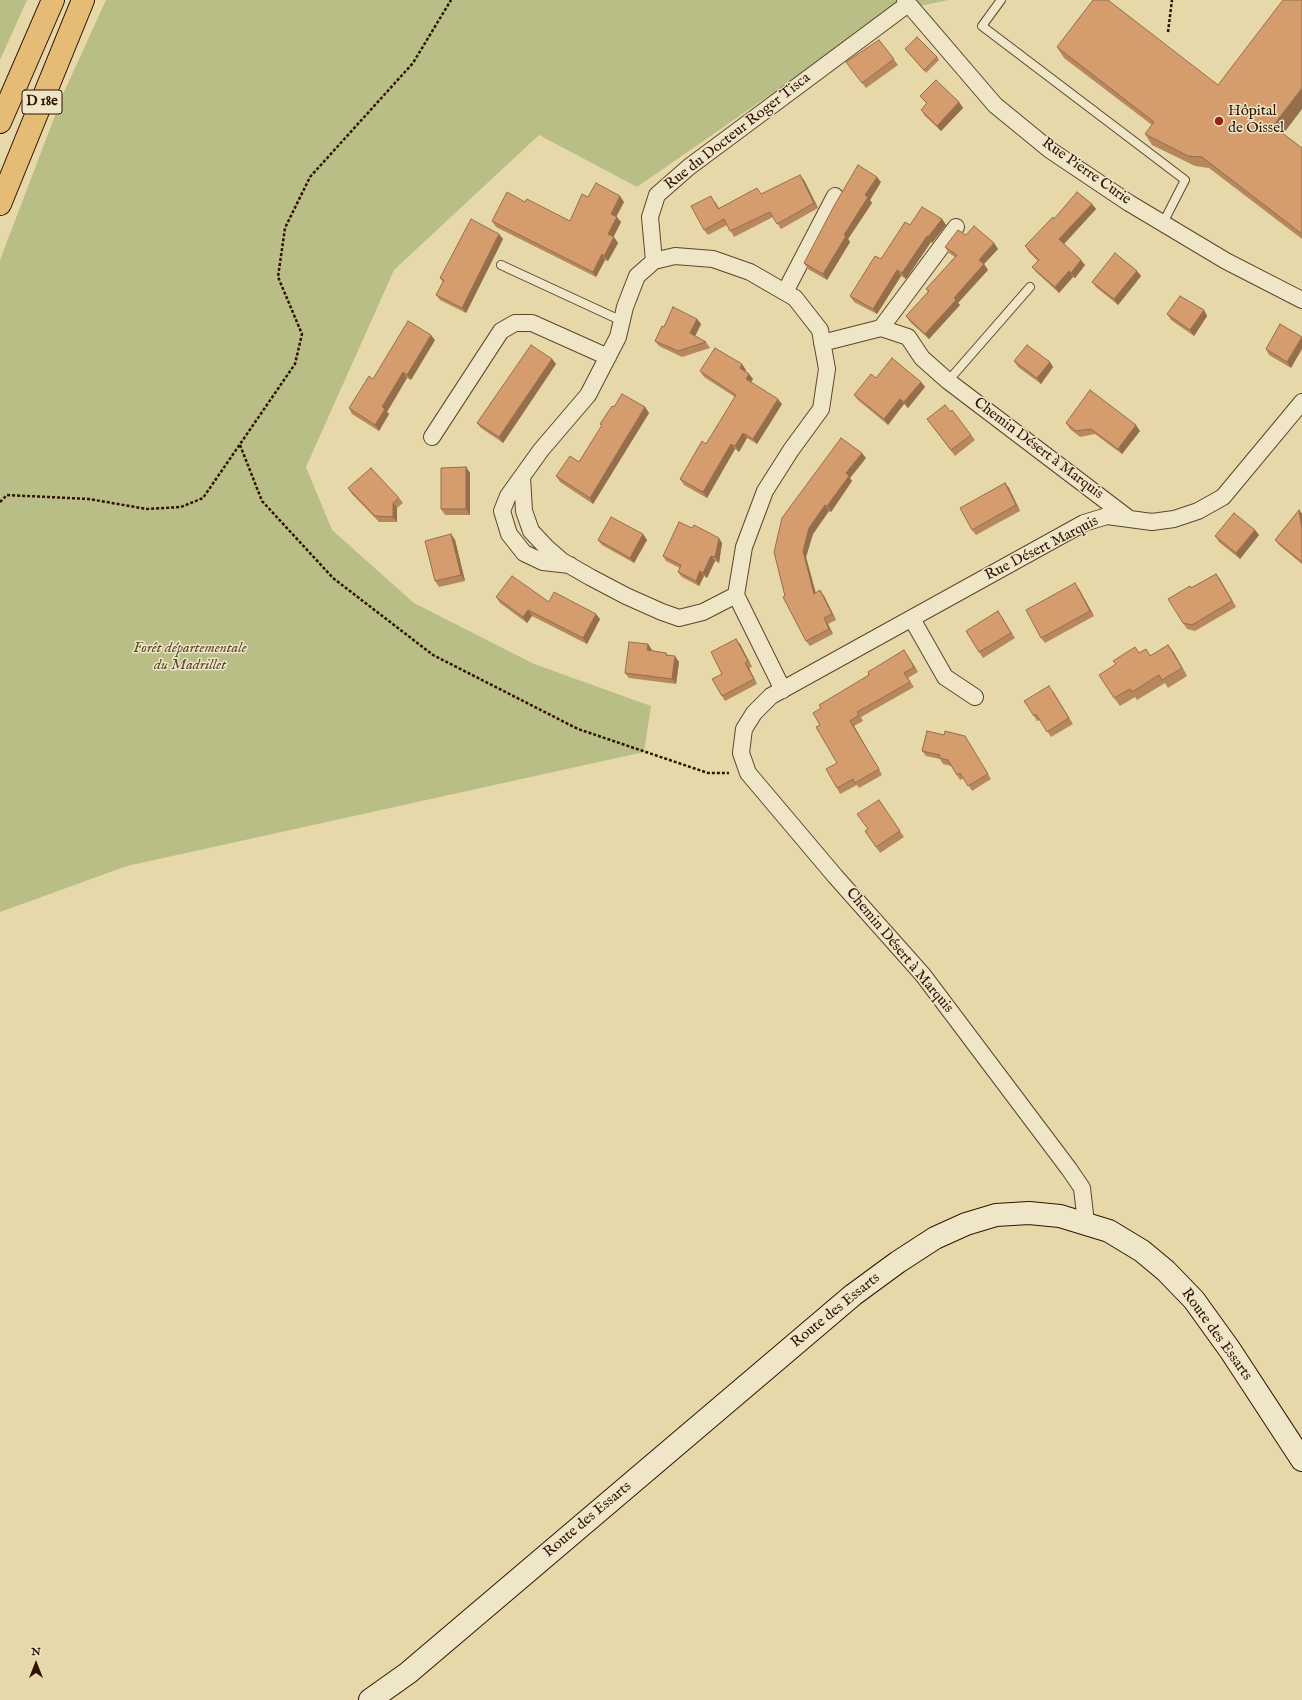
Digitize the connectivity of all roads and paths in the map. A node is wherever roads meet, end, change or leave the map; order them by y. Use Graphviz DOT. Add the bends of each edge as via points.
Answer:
graph roads {
  1 [pos="53,0"];
  2 [pos="83,0"];
  3 [pos="451,0"];
  4 [pos="1001,0"];
  5 [pos="1172,0"];
  6 [pos="907,2"];
  7 [pos="1168,32"];
  8 [pos="0,122"];
  9 [pos="835,196"];
  10 [pos="0,204"];
  11 [pos="1163,223"];
  12 [pos="956,227"];
  13 [pos="654,261"];
  14 [pos="501,265"];
  15 [pos="1030,287"];
  16 [pos="785,292"];
  17 [pos="1302,300"];
  18 [pos="622,321"];
  19 [pos="881,328"];
  20 [pos="822,343"];
  21 [pos="608,357"];
  22 [pos="948,381"];
  23 [pos="1302,402"];
  24 [pos="432,437"];
  25 [pos="240,444"];
  26 [pos="522,477"];
  27 [pos="0,502"];
  28 [pos="1128,517"];
  29 [pos="570,565"];
  30 [pos="736,595"];
  31 [pos="912,619"];
  32 [pos="783,690"];
  33 [pos="975,697"];
  34 [pos="748,773"];
  35 [pos="1086,1223"];
  36 [pos="1302,1460"];
  37 [pos="370,1700"];
  1 -- 8 [label="highway, D 18e"];
  2 -- 10 [label="highway, D 18e"];
  3 -- 25 [label="path" via="413,64 310,177 285,228 278,277 302,334 295,364"];
  4 -- 11 [label="lane" via="982,26 1185,180"];
  5 -- 7 [label="path"];
  6 -- 11 [label="street, Rue Pierre Curie" via="995,105 1050,150"];
  6 -- 13 [label="street, Rue du Docteur Roger Tisca" via="689,167 657,195 650,217"];
  9 -- 16 [label="street"];
  11 -- 17 [label="street, Rue Pierre Curie" via="1226,261"];
  12 -- 19 [label="street"];
  13 -- 16 [label="street" via="675,256 712,259 750,272"];
  13 -- 18 [label="street" via="637,276"];
  14 -- 18 [label="lane"];
  15 -- 22 [label="lane"];
  16 -- 20 [label="street" via="795,298 820,330"];
  18 -- 21 [label="street" via="618,337"];
  19 -- 20 [label="street"];
  19 -- 22 [label="street, Chemin Désert à Marquis" via="908,337 922,358"];
  20 -- 30 [label="street" via="827,369 821,409 765,491 744,547"];
  21 -- 24 [label="street" via="532,323 515,323 501,332"];
  21 -- 26 [label="street" via="588,395 541,450"];
  22 -- 28 [label="street, Chemin Désert à Marquis"];
  23 -- 28 [label="street, Rue Désert Marquis" via="1223,497 1198,511 1174,520 1152,522"];
  25 -- 27 [label="path" via="203,498 181,507 147,508 89,499 7,495"];
  25 -- 34 [label="path" via="262,501 333,578 433,655 578,729 708,773"];
  26 -- 29 [label="street" via="524,511 531,531 546,547"];
  26 -- 29 [label="street" via="508,496 502,511 509,534 524,553 543,562"];
  28 -- 31 [label="street, Rue Désert Marquis" via="1107,516 1084,523"];
  29 -- 30 [label="street" via="626,596 679,618 703,612"];
  30 -- 32 [label="street"];
  31 -- 32 [label="street, Rue Désert Marquis"];
  31 -- 33 [label="street" via="945,677"];
  32 -- 34 [label="street, Chemin Désert à Marquis" via="772,696 754,713 744,729 741,753"];
  34 -- 35 [label="street, Chemin Désert à Marquis" via="924,976 1069,1169 1082,1188"];
  35 -- 36 [label="main road, Route des Essarts" via="1109,1231 1142,1251 1194,1300"];
  35 -- 37 [label="main road, Route des Essarts" via="1060,1216 1029,1213 996,1215 966,1224 935,1238 898,1262 847,1300 408,1673"];
}
